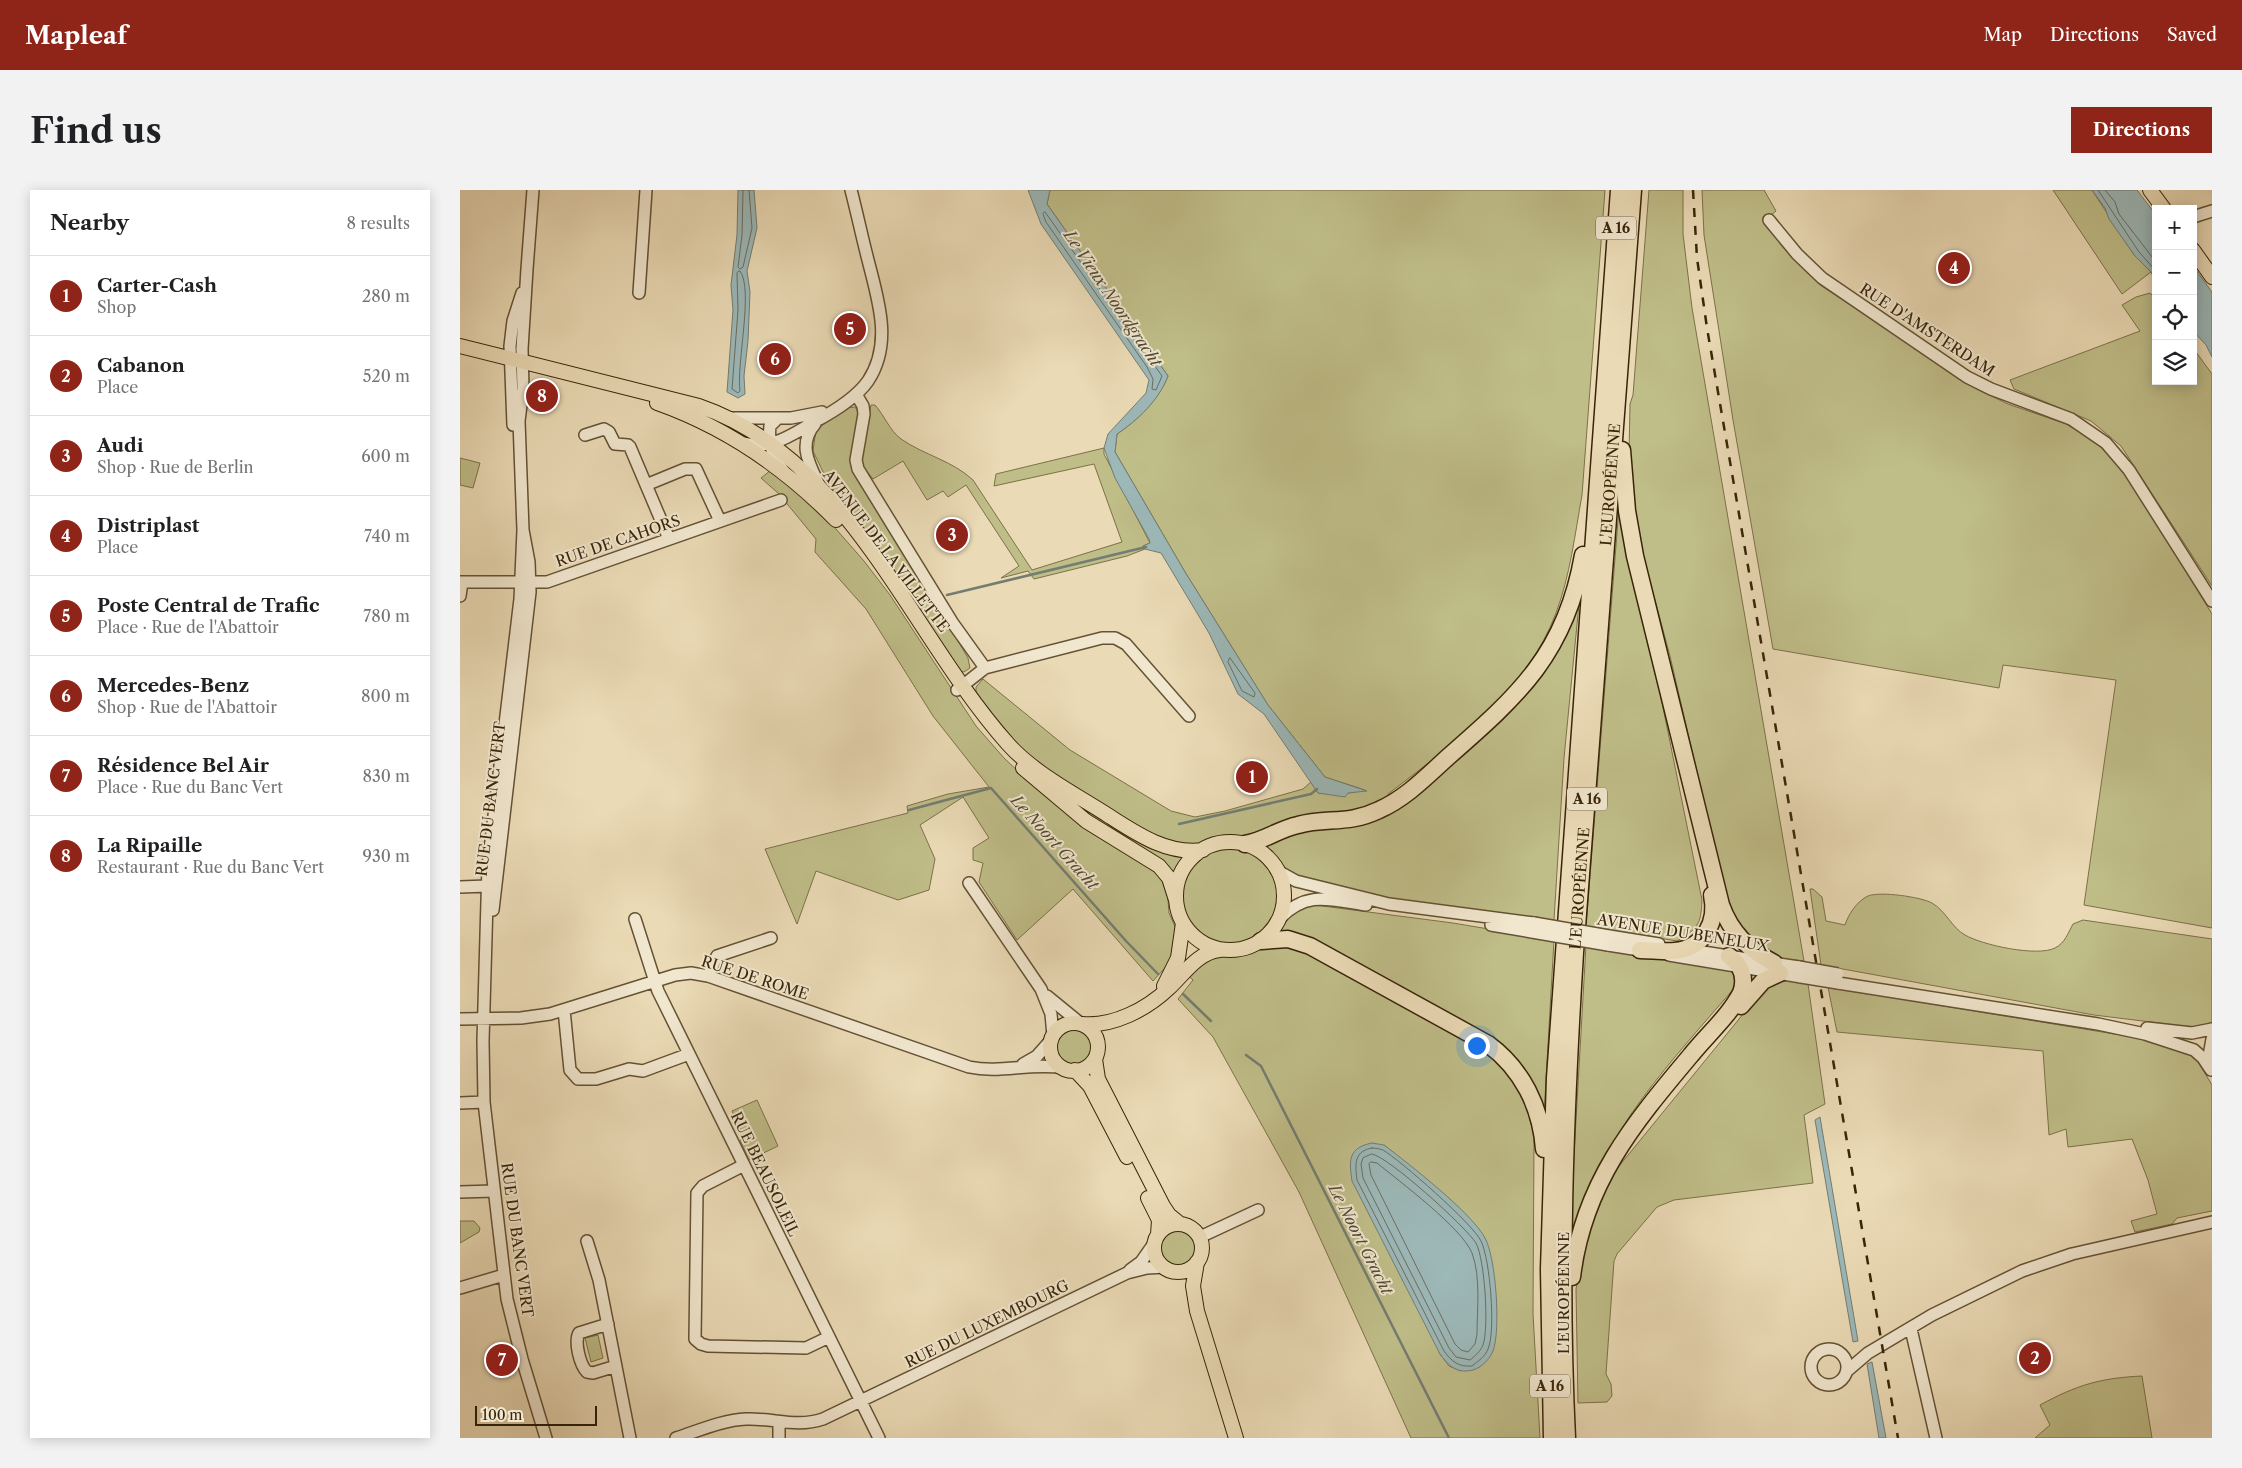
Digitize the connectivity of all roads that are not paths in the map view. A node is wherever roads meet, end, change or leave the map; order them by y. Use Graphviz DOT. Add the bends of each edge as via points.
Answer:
graph roads {
  1 [pos="533,190"];
  2 [pos="646,190"];
  3 [pos="851,190"];
  4 [pos="1619,190"];
  5 [pos="1633,190"];
  6 [pos="2150,190"];
  7 [pos="2161,205"];
  8 [pos="2212,211"];
  9 [pos="2197,216"];
  10 [pos="1769,220"];
  11 [pos="2197,256"];
  12 [pos="1613,266"];
  13 [pos="526,269"];
  14 [pos="2212,277"];
  15 [pos="639,293"];
  16 [pos="460,346"];
  17 [pos="460,354"];
  18 [pos="516,363"];
  19 [pos="856,394"];
  20 [pos="842,404"];
  21 [pos="728,418"];
  22 [pos="778,418"];
  23 [pos="818,420"];
  24 [pos="585,435"];
  25 [pos="738,442"];
  26 [pos="770,444"];
  27 [pos="520,464"];
  28 [pos="788,477"];
  29 [pos="646,484"];
  30 [pos="822,491"];
  31 [pos="781,500"];
  32 [pos="720,521"];
  33 [pos="669,540"];
  34 [pos="525,581"];
  35 [pos="461,582"];
  36 [pos="460,596"];
  37 [pos="2212,601"];
  38 [pos="986,668"];
  39 [pos="960,688"];
  40 [pos="1673,713"];
  41 [pos="1189,716"];
  42 [pos="1245,844"];
  43 [pos="1203,850"];
  44 [pos="1278,871"];
  45 [pos="969,883"];
  46 [pos="487,886"];
  47 [pos="460,887"];
  48 [pos="1176,900"];
  49 [pos="1280,918"];
  50 [pos="635,919"];
  51 [pos="1183,923"];
  52 [pos="1533,928"];
  53 [pos="771,938"];
  54 [pos="1261,940"];
  55 [pos="1608,940"];
  56 [pos="1685,949"];
  57 [pos="1221,950"];
  58 [pos="1640,950"];
  59 [pos="1734,962"];
  60 [pos="1777,968"];
  61 [pos="708,976"];
  62 [pos="653,982"];
  63 [pos="1041,989"];
  64 [pos="1151,1001"];
  65 [pos="564,1010"];
  66 [pos="1126,1016"];
  67 [pos="487,1018"];
  68 [pos="460,1019"];
  69 [pos="1081,1024"];
  70 [pos="2098,1024"];
  71 [pos="2212,1029"];
  72 [pos="1052,1038"];
  73 [pos="2212,1039"];
  74 [pos="690,1054"];
  75 [pos="1096,1055"];
  76 [pos="1014,1067"];
  77 [pos="1069,1069"];
  78 [pos="2211,1072"];
  79 [pos="484,1102"];
  80 [pos="460,1103"];
  81 [pos="744,1165"];
  82 [pos="1602,1176"];
  83 [pos="494,1191"];
  84 [pos="460,1192"];
  85 [pos="1258,1210"];
  86 [pos="2212,1222"];
  87 [pos="1180,1224"];
  88 [pos="1157,1238"];
  89 [pos="1200,1238"];
  90 [pos="587,1241"];
  91 [pos="1198,1262"];
  92 [pos="1168,1269"];
  93 [pos="1127,1273"];
  94 [pos="504,1275"];
  95 [pos="460,1288"];
  96 [pos="1198,1311"];
  97 [pos="608,1324"];
  98 [pos="1911,1329"];
  99 [pos="1549,1333"];
  100 [pos="829,1336"];
  101 [pos="1838,1351"];
  102 [pos="1868,1353"];
  103 [pos="616,1366"];
  104 [pos="1847,1371"];
  105 [pos="861,1402"];
  106 [pos="1566,1409"];
  107 [pos="779,1422"];
  108 [pos="546,1438"];
  109 [pos="630,1438"];
  110 [pos="676,1438"];
  111 [pos="779,1438"];
  112 [pos="878,1438"];
  113 [pos="1236,1438"];
  114 [pos="1552,1438"];
  115 [pos="1568,1438"];
  116 [pos="1936,1438"];
  1 -- 13 [label="street, RUE DU BANC VERT"];
  2 -- 15 [label="street"];
  3 -- 19 [label="street" via="883,326 874,368"];
  4 -- 12 [label="highway, L'EUROPÉENNE / A 16"];
  5 -- 40 [label="highway" via="1622,416 1623,473 1633,547"];
  5 -- 106 [label="highway, L'EUROPÉENNE / A 16" via="1569,1051 1563,1231"];
  6 -- 7 [label="main road"];
  8 -- 9 [label="street"];
  10 -- 37 [label="street, RUE D'AMSTERDAM" via="1822,278 1967,377 2071,419 2106,442 2130,470"];
  11 -- 14 [label="main road"];
  12 -- 42 [label="highway" via="1584,551 1568,609 1543,660 1504,708 1391,804 1349,820 1296,825"];
  12 -- 99 [label="highway, L'EUROPÉENNE / A 16" via="1560,984 1551,1158"];
  13 -- 18 [label="street, RUE DU BANC VERT"];
  13 -- 18 [label="street, RUE DU BANC VERT"];
  16 -- 18 [label="main road, AVENUE DE LA VILLETTE"];
  17 -- 18 [label="main road, AVENUE DE LA VILLETTE"];
  18 -- 21 [label="main road, AVENUE DE LA VILLETTE" via="693,405"];
  18 -- 25 [label="main road, AVENUE DE LA VILLETTE" via="642,398 693,418"];
  18 -- 27 [label="street, RUE DU BANC VERT"];
  18 -- 27 [label="street, RUE DU BANC VERT" via="512,419"];
  19 -- 20 [label="street"];
  19 -- 38 [label="street" via="864,414 856,460 858,469 952,622"];
  20 -- 22 [label="street" via="812,416"];
  20 -- 23 [label="street"];
  21 -- 22 [label="street"];
  21 -- 26 [label="main road, AVENUE DE LA VILLETTE"];
  22 -- 26 [label="street" via="770,426"];
  23 -- 26 [label="street" via="784,440"];
  23 -- 30 [label="street" via="808,434 805,446"];
  24 -- 29 [label="street" via="604,429 615,444 629,446"];
  25 -- 26 [label="street" via="758,446"];
  25 -- 28 [label="main road, AVENUE DE LA VILLETTE"];
  26 -- 28 [label="street" via="774,458"];
  26 -- 30 [label="main road, AVENUE DE LA VILLETTE" via="801,467"];
  27 -- 34 [label="street, RUE DU BANC VERT"];
  28 -- 39 [label="main road, AVENUE DE LA VILLETTE" via="835,519 869,557"];
  29 -- 32 [label="street" via="684,469 696,470"];
  29 -- 33 [label="street"];
  30 -- 39 [label="main road, AVENUE DE LA VILLETTE" via="876,560"];
  31 -- 32 [label="street, RUE DE CAHORS"];
  32 -- 33 [label="street, RUE DE CAHORS"];
  33 -- 34 [label="street, RUE DE CAHORS" via="550,581"];
  34 -- 35 [label="street, RUE DE CAHORS"];
  34 -- 46 [label="street, RUE DU BANC VERT" via="491,833"];
  34 -- 67 [label="street, RUE DU BANC VERT" via="518,706 493,911"];
  35 -- 36 [label="street"];
  38 -- 39 [label="street"];
  38 -- 41 [label="street" via="1102,638 1115,638 1129,648"];
  39 -- 43 [label="main road, AVENUE DE LA VILLETTE" via="1010,746 1040,771 1147,838 1176,850"];
  39 -- 48 [label="main road, AVENUE DE LA VILLETTE" via="997,741 1048,791 1086,821 1163,870"];
  40 -- 56 [label="highway" via="1714,910 1706,935"];
  40 -- 60 [label="highway" via="1725,915 1745,944"];
  42 -- 43 [label="main road" via="1225,843"];
  42 -- 44 [label="main road" via="1265,855"];
  43 -- 48 [label="main road" via="1183,870"];
  44 -- 49 [label="main road" via="1284,896"];
  44 -- 52 [label="street, AVENUE DU BENELUX" via="1296,881 1389,904"];
  45 -- 63 [label="street"];
  46 -- 47 [label="street"];
  46 -- 67 [label="street, RUE DU BANC VERT"];
  48 -- 51 [label="main road"];
  49 -- 52 [label="street, AVENUE DU BENELUX" via="1300,901 1314,899"];
  49 -- 54 [label="main road"];
  50 -- 62 [label="street, RUE BEAUSOLEIL"];
  51 -- 57 [label="main road" via="1198,940"];
  51 -- 64 [label="main road" via="1174,969"];
  52 -- 55 [label="street, AVENUE DU BENELUX, bridge"];
  53 -- 61 [label="street" via="719,954"];
  54 -- 57 [label="main road" via="1243,949"];
  54 -- 99 [label="highway" via="1288,939 1315,949 1482,1040 1517,1072 1535,1106 1543,1141"];
  55 -- 56 [label="street, AVENUE DU BENELUX"];
  55 -- 58 [label="street, AVENUE DU BENELUX"];
  56 -- 58 [label="highway"];
  56 -- 59 [label="street, AVENUE DU BENELUX"];
  57 -- 64 [label="main road" via="1204,954"];
  58 -- 59 [label="street, AVENUE DU BENELUX"];
  59 -- 60 [label="street, AVENUE DU BENELUX"];
  59 -- 82 [label="highway" via="1743,982 1738,999 1630,1130"];
  60 -- 70 [label="street, AVENUE DU BENELUX, bridge"];
  60 -- 82 [label="highway" via="1752,992"];
  61 -- 62 [label="street, RUE DE ROME" via="680,974"];
  61 -- 76 [label="street, RUE DE ROME" via="969,1067 987,1070"];
  62 -- 65 [label="street, RUE DE ROME"];
  62 -- 74 [label="street, RUE BEAUSOLEIL"];
  63 -- 69 [label="street"];
  63 -- 72 [label="street" via="1051,1014"];
  64 -- 66 [label="main road"];
  65 -- 67 [label="street, RUE DE ROME" via="536,1016"];
  65 -- 74 [label="street" via="569,1066 578,1079 593,1080 629,1069 643,1070"];
  66 -- 69 [label="main road" via="1103,1024"];
  66 -- 75 [label="main road" via="1108,1033"];
  67 -- 68 [label="street, RUE DE ROME"];
  67 -- 79 [label="street, RUE DU BANC VERT"];
  69 -- 72 [label="main road" via="1063,1026"];
  69 -- 75 [label="main road" via="1095,1035"];
  70 -- 71 [label="street, AVENUE DU BENELUX" via="2192,1033"];
  70 -- 78 [label="street, AVENUE DU BENELUX" via="2185,1046 2201,1055"];
  72 -- 76 [label="street, RUE DE ROME" via="1037,1056"];
  72 -- 77 [label="main road" via="1052,1054"];
  73 -- 78 [label="street"];
  74 -- 81 [label="street, RUE BEAUSOLEIL"];
  75 -- 77 [label="main road" via="1086,1068"];
  75 -- 87 [label="main road" via="1098,1079 1159,1199 1169,1215"];
  76 -- 77 [label="street, RUE DE ROME" via="1041,1065"];
  77 -- 88 [label="main road" via="1082,1075 1090,1086 1155,1212 1159,1223"];
  79 -- 80 [label="street"];
  79 -- 83 [label="street, RUE DU BANC VERT"];
  81 -- 100 [label="street, RUE BEAUSOLEIL"];
  81 -- 100 [label="street" via="703,1186 698,1193 695,1339 708,1346 805,1348"];
  82 -- 106 [label="highway" via="1584,1219 1573,1265"];
  83 -- 84 [label="street"];
  83 -- 94 [label="street, RUE DU BANC VERT"];
  85 -- 89 [label="street"];
  86 -- 98 [label="street" via="2042,1263 1988,1286"];
  87 -- 88 [label="main road" via="1168,1226"];
  87 -- 89 [label="main road" via="1191,1228"];
  88 -- 92 [label="main road" via="1156,1256"];
  88 -- 93 [label="street, RUE DU LUXEMBOURG" via="1141,1262"];
  89 -- 91 [label="main road" via="1202,1249"];
  90 -- 97 [label="street" via="598,1274"];
  91 -- 92 [label="main road" via="1186,1270"];
  91 -- 96 [label="main road" via="1193,1286"];
  92 -- 93 [label="street, RUE DU LUXEMBOURG" via="1150,1267"];
  92 -- 96 [label="main road" via="1186,1286"];
  93 -- 105 [label="street, RUE DU LUXEMBOURG"];
  94 -- 95 [label="street"];
  94 -- 108 [label="street, RUE DU BANC VERT" via="516,1338"];
  96 -- 113 [label="main road"];
  97 -- 103 [label="street"];
  97 -- 103 [label="street" via="579,1333 577,1344 587,1372"];
  98 -- 102 [label="street"];
  98 -- 116 [label="street"];
  99 -- 114 [label="highway, L'EUROPÉENNE / A 16"];
  100 -- 105 [label="street, RUE BEAUSOLEIL"];
  101 -- 102 [label="street" via="1859,1355"];
  101 -- 104 [label="street" via="1845,1358"];
  101 -- 104 [label="street" via="1827,1349 1818,1352 1811,1363 1812,1374 1818,1381 1829,1385 1840,1381"];
  102 -- 104 [label="street"];
  103 -- 109 [label="street"];
  105 -- 107 [label="street, RUE DU LUXEMBOURG" via="819,1421 803,1424"];
  105 -- 112 [label="street, RUE BEAUSOLEIL"];
  106 -- 115 [label="highway, L'EUROPÉENNE / A 16"];
  107 -- 110 [label="street, RUE DU LUXEMBOURG" via="736,1420"];
  107 -- 111 [label="street"];
}
